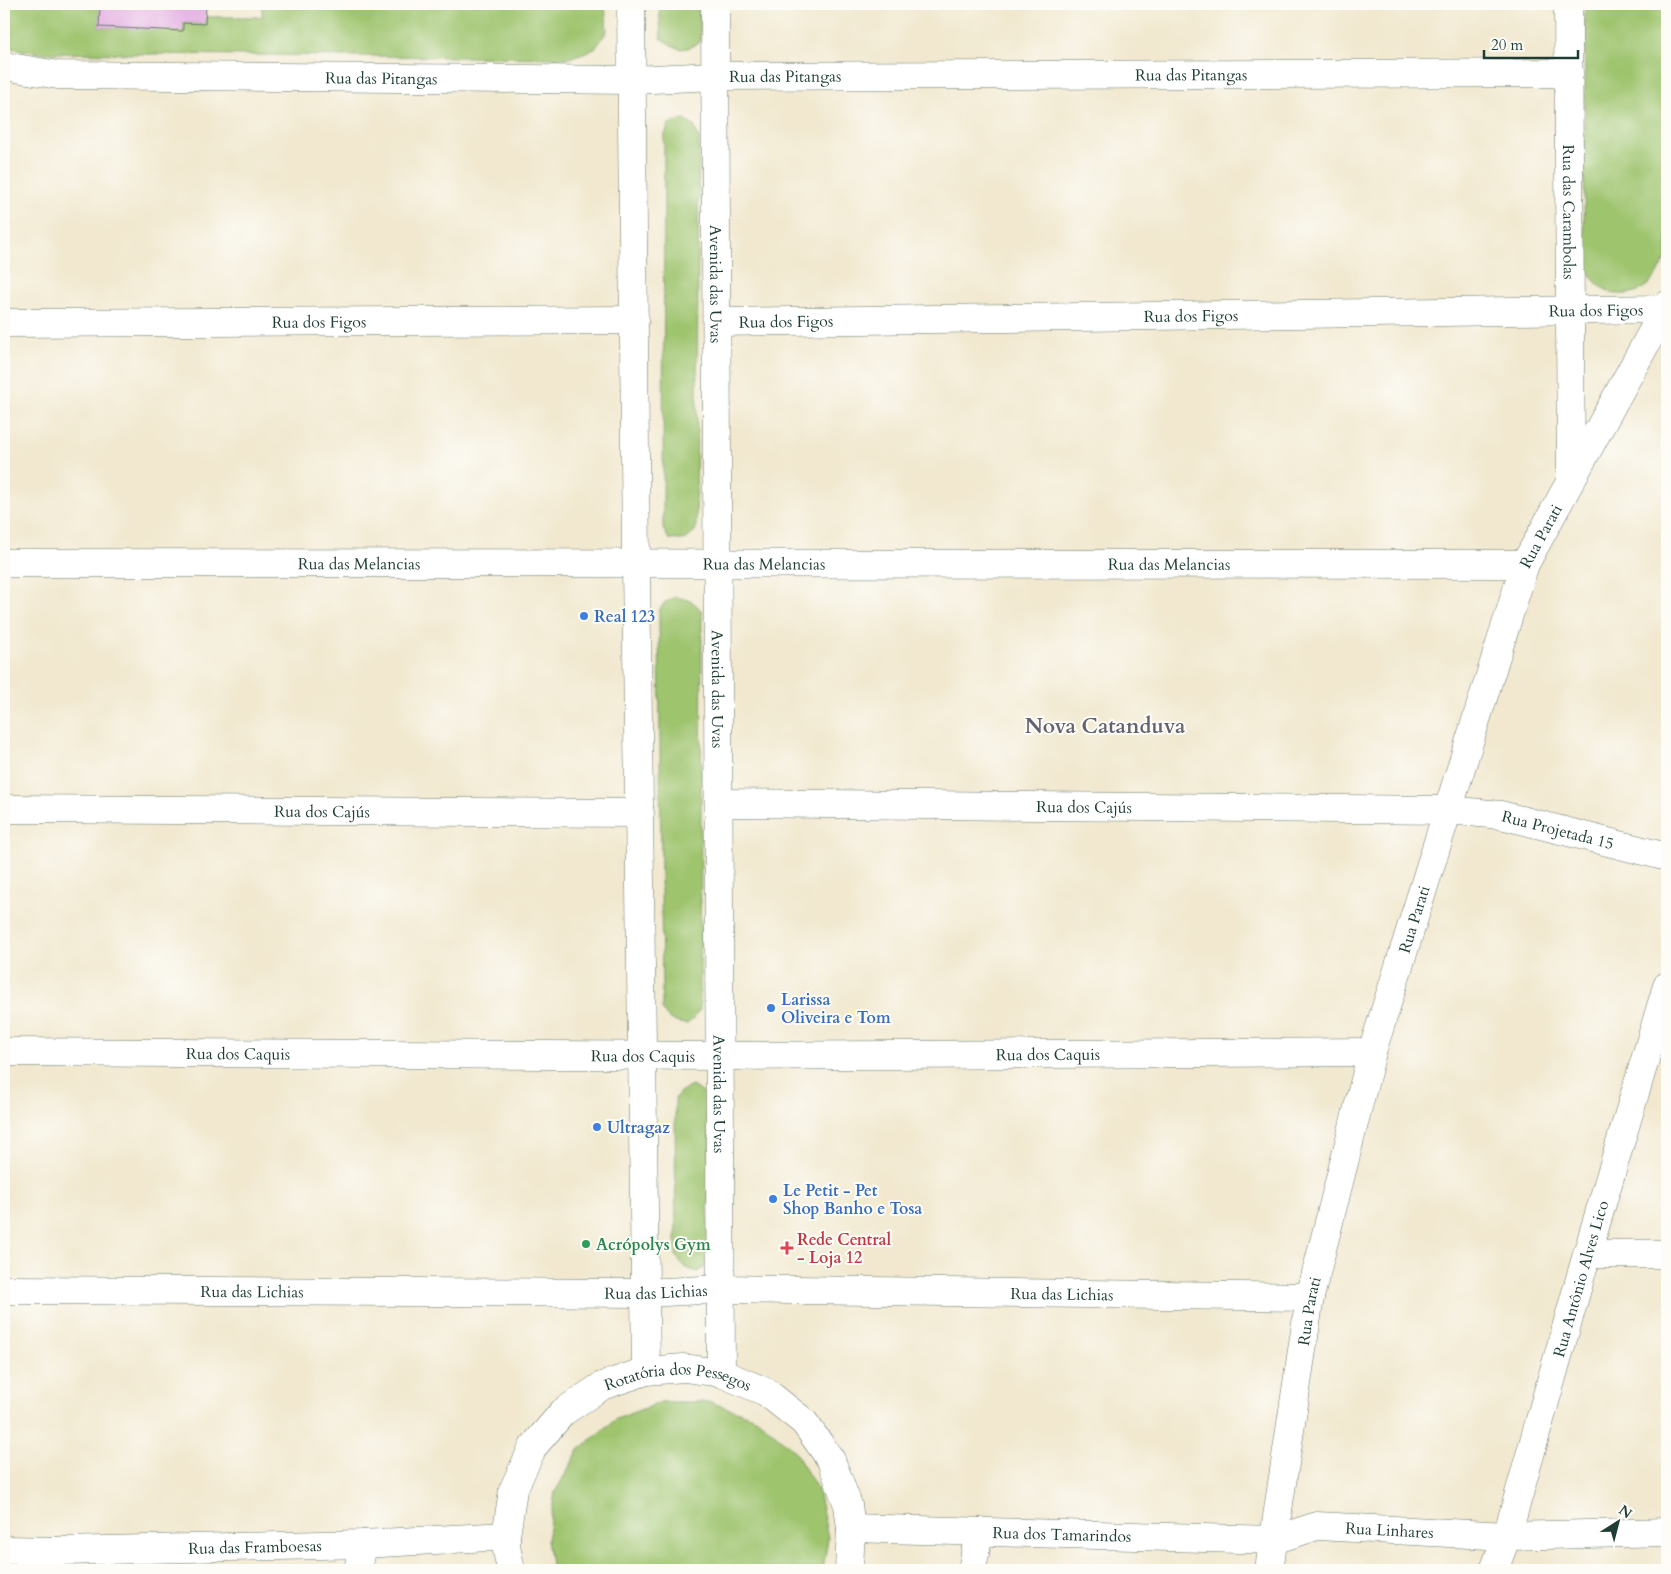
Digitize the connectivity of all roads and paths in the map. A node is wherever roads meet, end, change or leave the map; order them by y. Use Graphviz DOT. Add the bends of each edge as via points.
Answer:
graph roads {
  1 [pos="631,4"];
  2 [pos="715,4"];
  3 [pos="1568,4"];
  4 [pos="4,66"];
  5 [pos="1569,73"];
  6 [pos="716,76"];
  7 [pos="632,80"];
  8 [pos="1665,307"];
  9 [pos="1570,312"];
  10 [pos="635,320"];
  11 [pos="717,322"];
  12 [pos="4,323"];
  13 [pos="1571,478"];
  14 [pos="4,563"];
  15 [pos="636,563"];
  16 [pos="717,563"];
  17 [pos="1525,564"];
  18 [pos="719,803"];
  19 [pos="4,809"];
  20 [pos="1448,810"];
  21 [pos="640,813"];
  22 [pos="1667,856"];
  23 [pos="1667,986"];
  24 [pos="4,1052"];
  25 [pos="1372,1052"];
  26 [pos="643,1056"];
  27 [pos="720,1056"];
  28 [pos="1587,1254"];
  29 [pos="1667,1254"];
  30 [pos="721,1289"];
  31 [pos="4,1290"];
  32 [pos="646,1293"];
  33 [pos="1310,1297"];
  34 [pos="646,1371"];
  35 [pos="721,1374"];
  36 [pos="852,1528"];
  37 [pos="979,1532"];
  38 [pos="1667,1532"];
  39 [pos="506,1536"];
  40 [pos="1507,1536"];
  41 [pos="1274,1540"];
  42 [pos="4,1550"];
  43 [pos="361,1557"];
  44 [pos="60,1561"];
  45 [pos="511,1570"];
  46 [pos="849,1570"];
  47 [pos="972,1570"];
  48 [pos="1269,1570"];
  49 [pos="1494,1570"];
  1 -- 7 [label="street"];
  2 -- 6 [label="street, Avenida das Uvas"];
  3 -- 5 [label="street, Rua das Carambolas"];
  4 -- 7 [label="street, Rua das Pitangas" via="58,75"];
  5 -- 6 [label="street, Rua das Pitangas"];
  5 -- 9 [label="street, Rua das Carambolas"];
  6 -- 7 [label="street, Rua das Pitangas"];
  6 -- 11 [label="street, Avenida das Uvas"];
  7 -- 10 [label="street"];
  8 -- 9 [label="street, Rua dos Figos"];
  8 -- 13 [label="street, Rua Parati"];
  9 -- 11 [label="street, Rua dos Figos"];
  9 -- 13 [label="street, Rua das Carambolas"];
  10 -- 12 [label="street, Rua dos Figos"];
  10 -- 15 [label="street"];
  11 -- 16 [label="street, Avenida das Uvas"];
  13 -- 17 [label="street, Rua Parati"];
  14 -- 15 [label="street, Rua das Melancias"];
  15 -- 16 [label="street, Rua das Melancias"];
  15 -- 21 [label="street"];
  16 -- 17 [label="street, Rua das Melancias"];
  16 -- 18 [label="street, Avenida das Uvas"];
  17 -- 20 [label="street, Rua Parati"];
  18 -- 20 [label="street, Rua dos Cajús"];
  18 -- 27 [label="street, Avenida das Uvas"];
  19 -- 21 [label="street, Rua dos Cajús"];
  20 -- 22 [label="street, Rua Projetada 15" via="1501,815"];
  20 -- 25 [label="street, Rua Parati"];
  21 -- 26 [label="street"];
  23 -- 28 [label="street, Rua Antônio Alves Lico"];
  24 -- 26 [label="street, Rua dos Caquis"];
  25 -- 27 [label="street, Rua dos Caquis"];
  25 -- 33 [label="street, Rua Parati"];
  26 -- 27 [label="street, Rua dos Caquis"];
  26 -- 32 [label="street"];
  27 -- 30 [label="street, Avenida das Uvas"];
  28 -- 29 [label="street"];
  28 -- 40 [label="street, Rua Antônio Alves Lico"];
  30 -- 32 [label="street, Rua das Lichias"];
  30 -- 33 [label="street, Rua das Lichias"];
  30 -- 35 [label="street, Avenida das Uvas"];
  31 -- 32 [label="street, Rua das Lichias"];
  32 -- 34 [label="street"];
  33 -- 41 [label="street, Rua Parati"];
  34 -- 35 [label="street, Rotatória dos Pessegos" via="684,1368"];
  34 -- 39 [label="street, Rotatória dos Pessegos" via="602,1386 563,1412 533,1447 513,1490"];
  35 -- 36 [label="street, Rotatória dos Pessegos" via="766,1392 804,1422 832,1460 848,1505"];
  36 -- 37 [label="street, Rua dos Tamarindos"];
  36 -- 46 [label="street, Rotatória dos Pessegos"];
  37 -- 41 [label="street, Rua dos Tamarindos"];
  37 -- 47 [label="street"];
  38 -- 40 [label="street, Rua Linhares"];
  39 -- 43 [label="street, Rua das Framboesas"];
  39 -- 45 [label="street, Rotatória dos Pessegos"];
  40 -- 41 [label="street, Rua Linhares" via="1317,1526"];
  40 -- 49 [label="street, Rua Antônio Alves Lico"];
  41 -- 48 [label="street, Rua Parati"];
  42 -- 44 [label="street, Rua das Framboesas"];
  43 -- 44 [label="street, Rua das Framboesas"];
}
